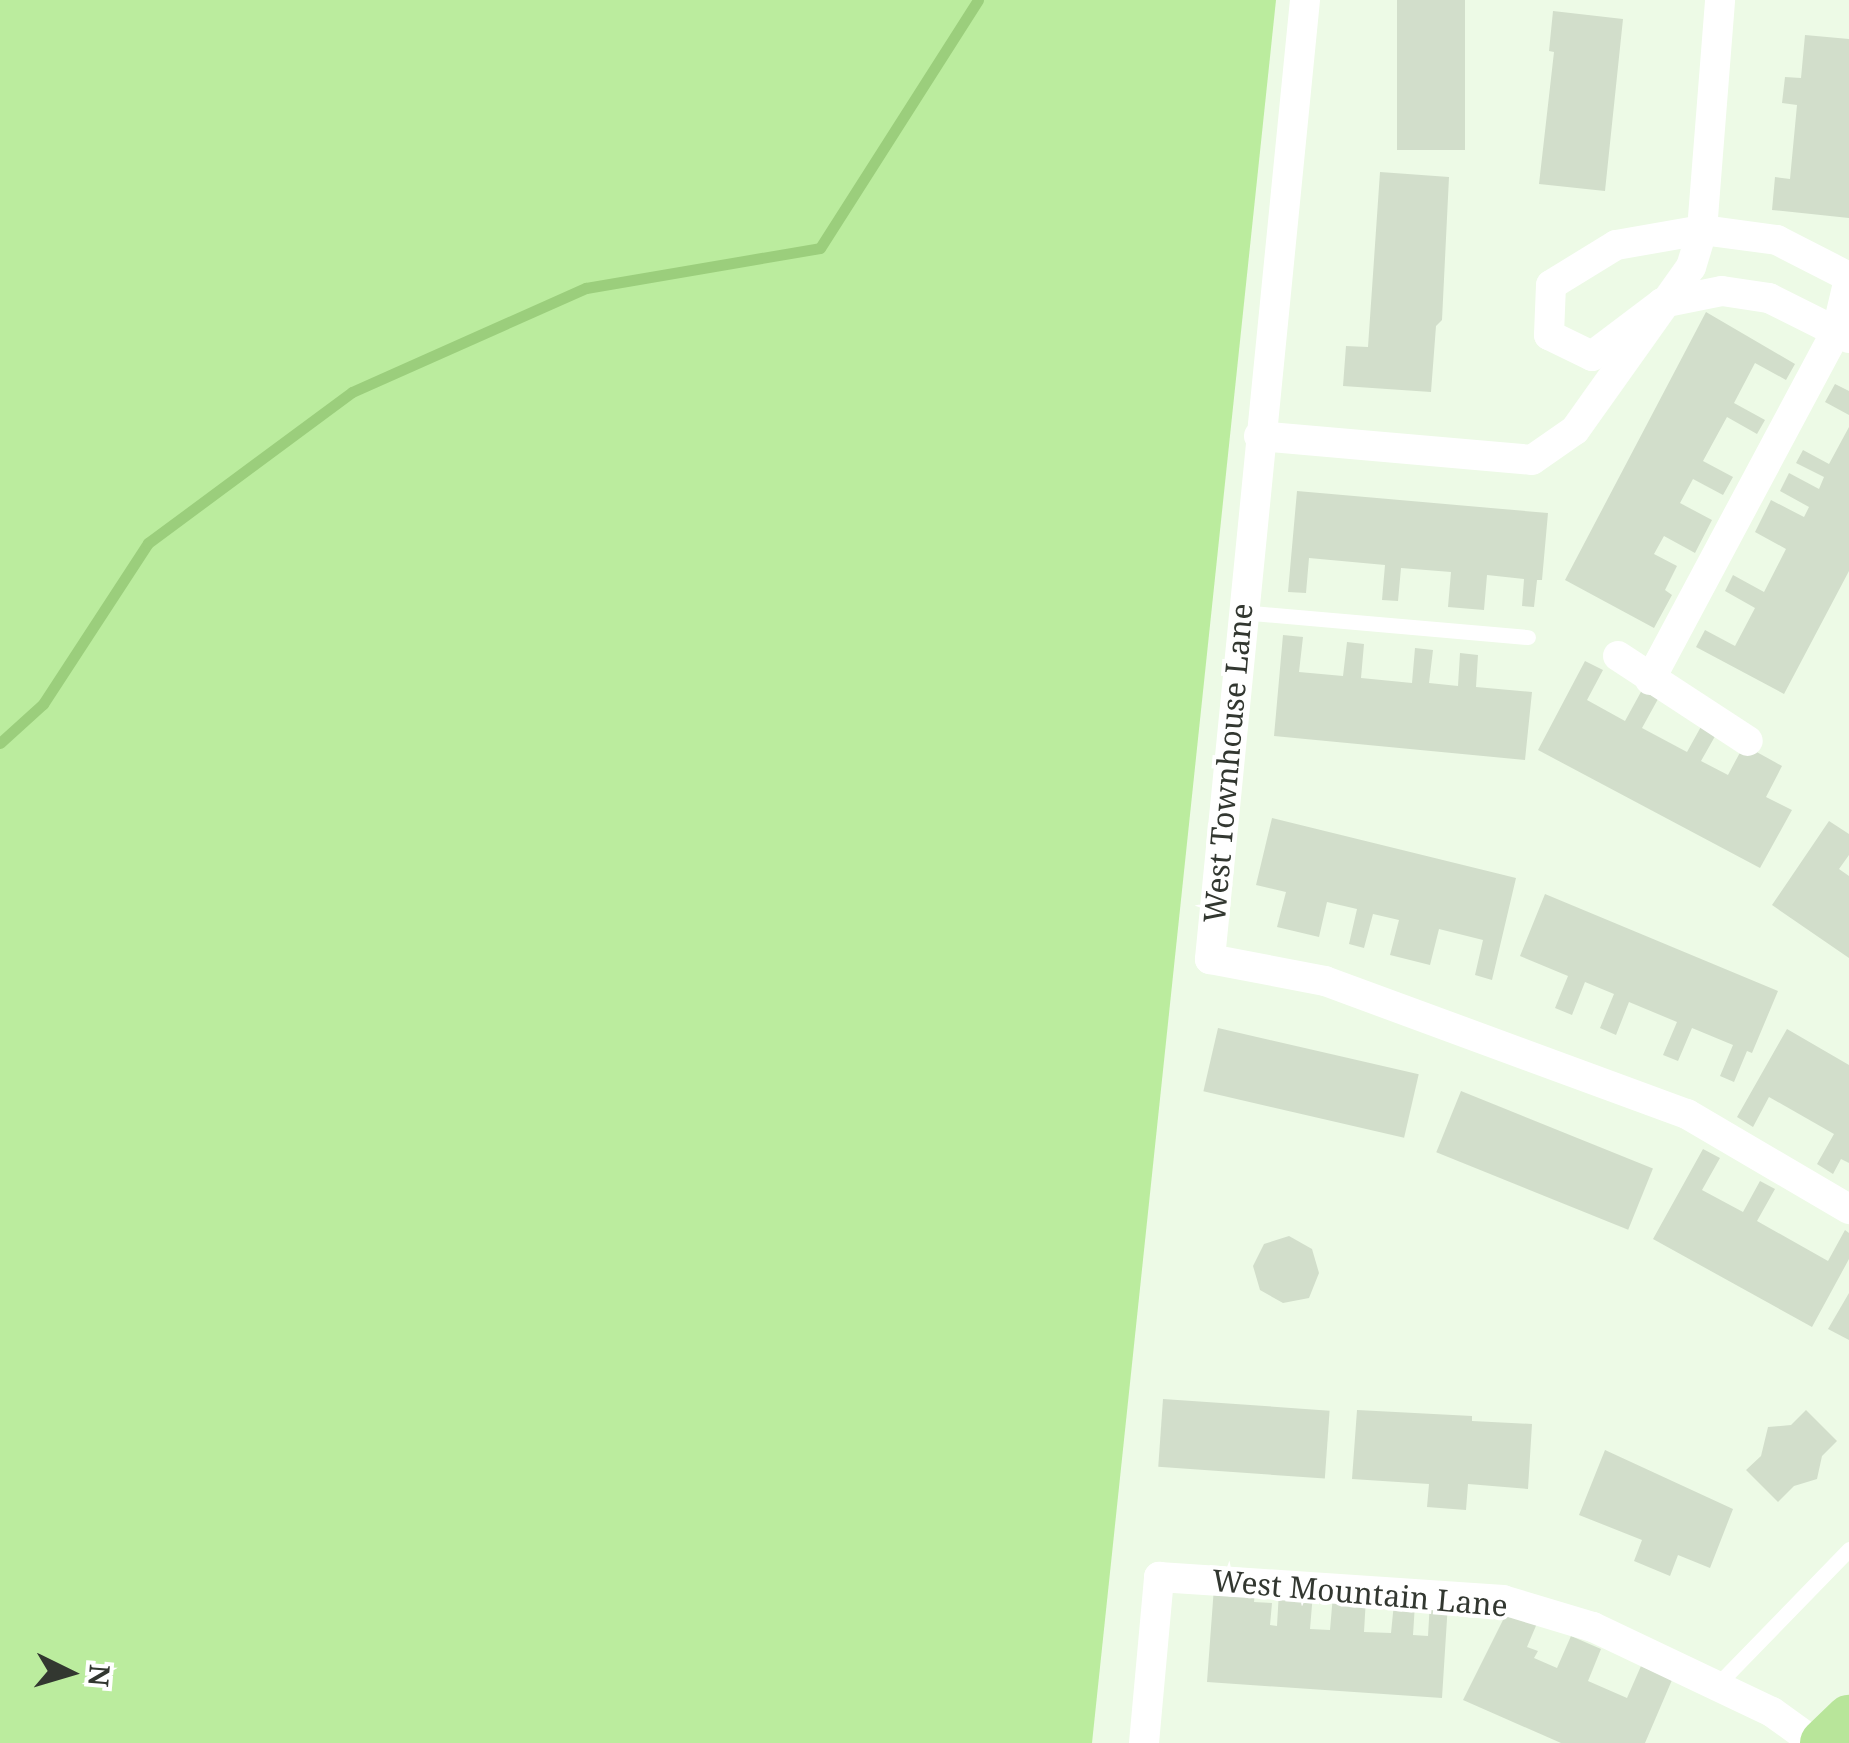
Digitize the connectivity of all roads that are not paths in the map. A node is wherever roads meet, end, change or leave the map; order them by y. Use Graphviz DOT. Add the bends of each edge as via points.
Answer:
graph roads {
  1 [pos="1305,0"];
  2 [pos="1720,0"];
  3 [pos="1702,230"];
  4 [pos="1849,278"];
  5 [pos="1662,303"];
  6 [pos="1843,334"];
  7 [pos="1259,436"];
  8 [pos="1241,612"];
  9 [pos="1528,637"];
  10 [pos="1618,656"];
  11 [pos="1650,680"];
  12 [pos="1748,741"];
  13 [pos="1849,1209"];
  14 [pos="1849,1549"];
  15 [pos="1716,1686"];
  16 [pos="1849,1719"];
  17 [pos="1144,1743"];
  18 [pos="1815,1743"];
  19 [pos="1824,1743"];
  1 -- 7 [label="street, West Townhouse Lane"];
  2 -- 3 [label="street"];
  3 -- 4 [label="street" via="1777,240"];
  3 -- 5 [label="street" via="1691,267"];
  3 -- 5 [label="street" via="1616,245 1550,284 1549,336 1592,356"];
  4 -- 6 [label="street"];
  5 -- 6 [label="street" via="1722,291 1769,298"];
  5 -- 7 [label="street" via="1574,430 1532,460"];
  6 -- 11 [label="street"];
  7 -- 8 [label="street, West Townhouse Lane"];
  8 -- 9 [label="lane"];
  8 -- 13 [label="street, West Townhouse Lane" via="1210,958 1325,981 1687,1114"];
  10 -- 11 [label="street"];
  11 -- 12 [label="street"];
  14 -- 15 [label="lane"];
  15 -- 17 [label="street, West Mountain Lane" via="1593,1627 1503,1600 1159,1578"];
  15 -- 18 [label="street, West Mountain Lane" via="1772,1712"];
  16 -- 19 [label="main road"];
}
